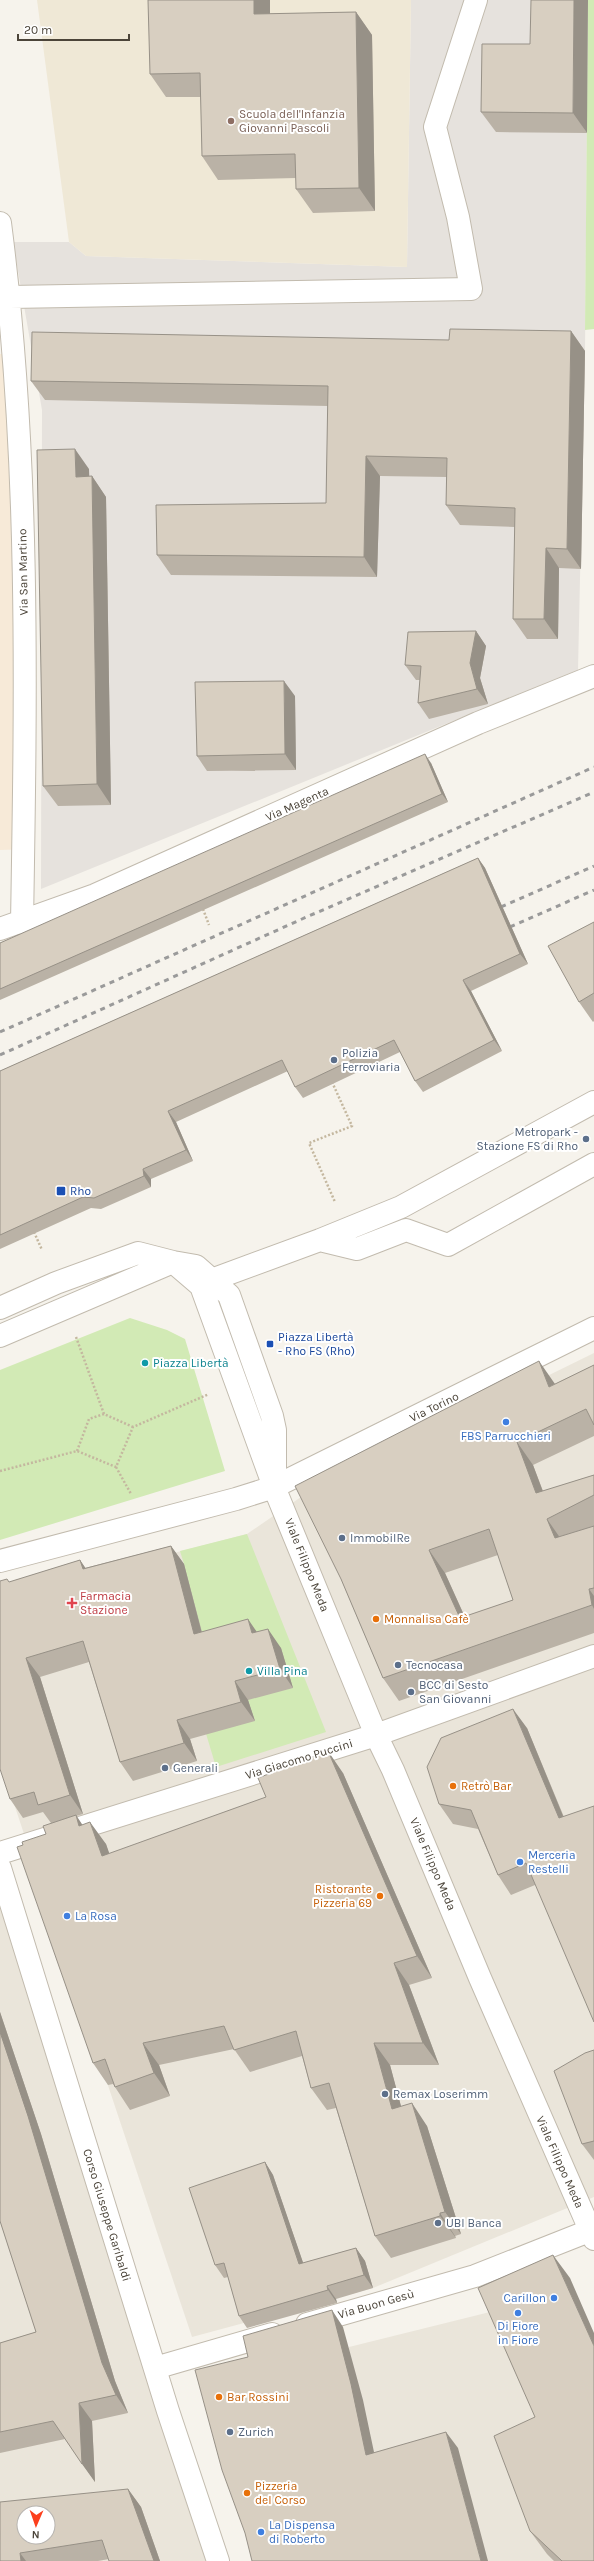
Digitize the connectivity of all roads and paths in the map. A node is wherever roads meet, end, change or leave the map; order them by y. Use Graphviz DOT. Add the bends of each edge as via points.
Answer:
graph roads {
  1 [pos="476,0"];
  2 [pos="0,223"];
  3 [pos="10,297"];
  4 [pos="8,371"];
  5 [pos="594,676"];
  6 [pos="201,904"];
  7 [pos="22,923"];
  8 [pos="209,926"];
  9 [pos="0,929"];
  10 [pos="330,1079"];
  11 [pos="594,1102"];
  12 [pos="594,1164"];
  13 [pos="32,1226"];
  14 [pos="347,1230"];
  15 [pos="320,1240"];
  16 [pos="42,1250"];
  17 [pos="173,1262"];
  18 [pos="214,1279"];
  19 [pos="0,1308"];
  20 [pos="594,1328"];
  21 [pos="75,1332"];
  22 [pos="0,1336"];
  23 [pos="236,1383"];
  24 [pos="104,1414"];
  25 [pos="133,1427"];
  26 [pos="77,1451"];
  27 [pos="0,1471"];
  28 [pos="274,1487"];
  29 [pos="0,1561"];
  30 [pos="594,1656"];
  31 [pos="376,1735"];
  32 [pos="0,1853"];
  33 [pos="0,1868"];
  34 [pos="593,2233"];
  35 [pos="155,2368"];
  36 [pos="218,2561"];
  1 -- 3 [label="street" via="435,127 458,217 471,289"];
  2 -- 3 [label="street, Via San Martino"];
  3 -- 4 [label="street, Via San Martino"];
  4 -- 7 [label="street, Via San Martino" via="23,550 26,726"];
  5 -- 7 [label="street, Via Magenta" via="478,723 95,895"];
  6 -- 8 [label="path"];
  7 -- 9 [label="street, Via Magenta"];
  10 -- 14 [label="path" via="352,1126 309,1143"];
  11 -- 14 [label="street" via="401,1207"];
  12 -- 15 [label="street" via="448,1245 406,1230 357,1249"];
  13 -- 16 [label="path"];
  14 -- 15 [label="street"];
  15 -- 18 [label="street"];
  17 -- 18 [label="street" via="196,1266"];
  17 -- 19 [label="street" via="138,1253 56,1283"];
  17 -- 22 [label="street"];
  17 -- 23 [label="street" via="201,1286"];
  18 -- 28 [label="street" via="229,1295 272,1416 275,1430"];
  20 -- 28 [label="street, Via Torino"];
  21 -- 24 [label="path"];
  23 -- 25 [label="path"];
  23 -- 28 [label="street"];
  24 -- 25 [label="path"];
  24 -- 26 [label="path" via="89,1419"];
  25 -- 26 [label="path" via="116,1467"];
  26 -- 27 [label="path"];
  28 -- 29 [label="street" via="236,1500"];
  28 -- 31 [label="street, Viale Filippo Meda"];
  30 -- 31 [label="street, Via Giacomo Puccini"];
  31 -- 32 [label="street, Via Giacomo Puccini"];
  31 -- 34 [label="street, Viale Filippo Meda"];
  33 -- 35 [label="street, Corso Giuseppe Garibaldi"];
  34 -- 35 [label="street, Via Buon Gesù" via="476,2276"];
  35 -- 36 [label="street, Corso Giuseppe Garibaldi"];
}
